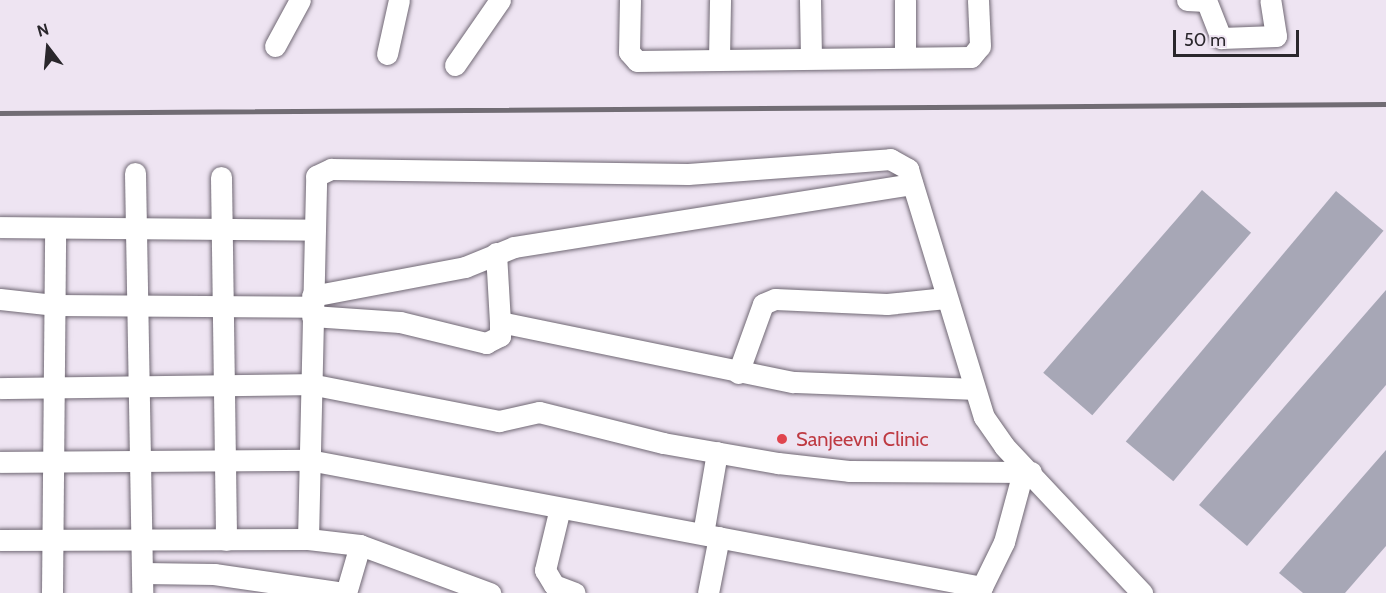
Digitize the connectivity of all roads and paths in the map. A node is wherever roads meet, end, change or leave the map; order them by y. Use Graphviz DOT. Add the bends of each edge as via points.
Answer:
graph roads {
  1 [pos="300,0"];
  2 [pos="399,0"];
  3 [pos="500,0"];
  4 [pos="630,0"];
  5 [pos="720,0"];
  6 [pos="810,0"];
  7 [pos="905,0"];
  8 [pos="978,0"];
  9 [pos="1200,0"];
  10 [pos="1270,0"];
  11 [pos="275,46"];
  12 [pos="387,54"];
  13 [pos="905,57"];
  14 [pos="811,58"];
  15 [pos="719,59"];
  16 [pos="455,65"];
  17 [pos="135,173"];
  18 [pos="221,177"];
  19 [pos="912,184"];
  20 [pos="0,227"];
  21 [pos="54,228"];
  22 [pos="136,229"];
  23 [pos="222,229"];
  24 [pos="313,230"];
  25 [pos="496,253"];
  26 [pos="946,298"];
  27 [pos="0,299"];
  28 [pos="54,305"];
  29 [pos="137,306"];
  30 [pos="223,306"];
  31 [pos="312,306"];
  32 [pos="500,322"];
  33 [pos="738,373"];
  34 [pos="224,383"];
  35 [pos="310,384"];
  36 [pos="138,385"];
  37 [pos="53,386"];
  38 [pos="0,387"];
  39 [pos="973,389"];
  40 [pos="717,452"];
  41 [pos="309,460"];
  42 [pos="139,461"];
  43 [pos="225,461"];
  44 [pos="0,462"];
  45 [pos="53,462"];
  46 [pos="1027,472"];
  47 [pos="560,508"];
  48 [pos="711,536"];
  49 [pos="140,539"];
  50 [pos="308,539"];
  51 [pos="0,540"];
  52 [pos="53,540"];
  53 [pos="226,540"];
  54 [pos="360,545"];
  55 [pos="142,583"];
  56 [pos="981,590"];
  57 [pos="52,593"];
  58 [pos="345,593"];
  59 [pos="490,593"];
  60 [pos="575,593"];
  61 [pos="708,593"];
  62 [pos="1142,593"];
  1 -- 11 [label="street"];
  2 -- 12 [label="street"];
  3 -- 16 [label="street"];
  4 -- 15 [label="street" via="631,58"];
  5 -- 15 [label="street"];
  6 -- 14 [label="street"];
  7 -- 13 [label="street"];
  8 -- 13 [label="street" via="978,53"];
  9 -- 10 [label="street" via="1217,36 1272,38 1279,32"];
  13 -- 14 [label="street"];
  14 -- 15 [label="street"];
  17 -- 22 [label="street"];
  18 -- 23 [label="street"];
  19 -- 24 [label="street" via="908,169 890,159 688,174 331,169 316,176"];
  19 -- 25 [label="street"];
  19 -- 26 [label="street"];
  20 -- 21 [label="street"];
  21 -- 22 [label="street"];
  21 -- 28 [label="street"];
  22 -- 23 [label="street"];
  22 -- 29 [label="street"];
  23 -- 24 [label="street"];
  23 -- 30 [label="street"];
  24 -- 31 [label="street"];
  25 -- 31 [label="street" via="465,267"];
  25 -- 32 [label="street"];
  26 -- 33 [label="street" via="864,305 776,299 763,304"];
  26 -- 39 [label="street"];
  27 -- 28 [label="street"];
  28 -- 29 [label="street"];
  28 -- 37 [label="street"];
  29 -- 30 [label="street"];
  29 -- 36 [label="street"];
  30 -- 31 [label="street"];
  30 -- 34 [label="street"];
  31 -- 32 [label="street" via="486,343 500,336"];
  31 -- 35 [label="street"];
  32 -- 33 [label="street"];
  33 -- 39 [label="street" via="854,387"];
  34 -- 35 [label="street"];
  34 -- 36 [label="street"];
  34 -- 43 [label="street"];
  35 -- 40 [label="street" via="499,421 539,412"];
  35 -- 41 [label="street"];
  36 -- 37 [label="street"];
  36 -- 42 [label="street"];
  37 -- 38 [label="street"];
  37 -- 45 [label="street"];
  39 -- 46 [label="street" via="1004,446"];
  40 -- 46 [label="street" via="849,471"];
  40 -- 48 [label="street"];
  41 -- 43 [label="street"];
  41 -- 47 [label="street"];
  41 -- 50 [label="street"];
  42 -- 43 [label="street"];
  42 -- 45 [label="street"];
  42 -- 49 [label="street"];
  43 -- 53 [label="street"];
  44 -- 45 [label="street"];
  45 -- 52 [label="street"];
  46 -- 56 [label="street" via="1004,542"];
  46 -- 62 [label="street"];
  47 -- 48 [label="street"];
  47 -- 60 [label="street" via="545,570 554,585"];
  48 -- 56 [label="street"];
  48 -- 61 [label="street"];
  49 -- 52 [label="street"];
  49 -- 53 [label="street"];
  49 -- 55 [label="street"];
  50 -- 53 [label="street"];
  50 -- 54 [label="street"];
  51 -- 52 [label="street"];
  52 -- 57 [label="street"];
  54 -- 58 [label="street"];
  54 -- 59 [label="street"];
  55 -- 58 [label="street" via="214,574"];
}
